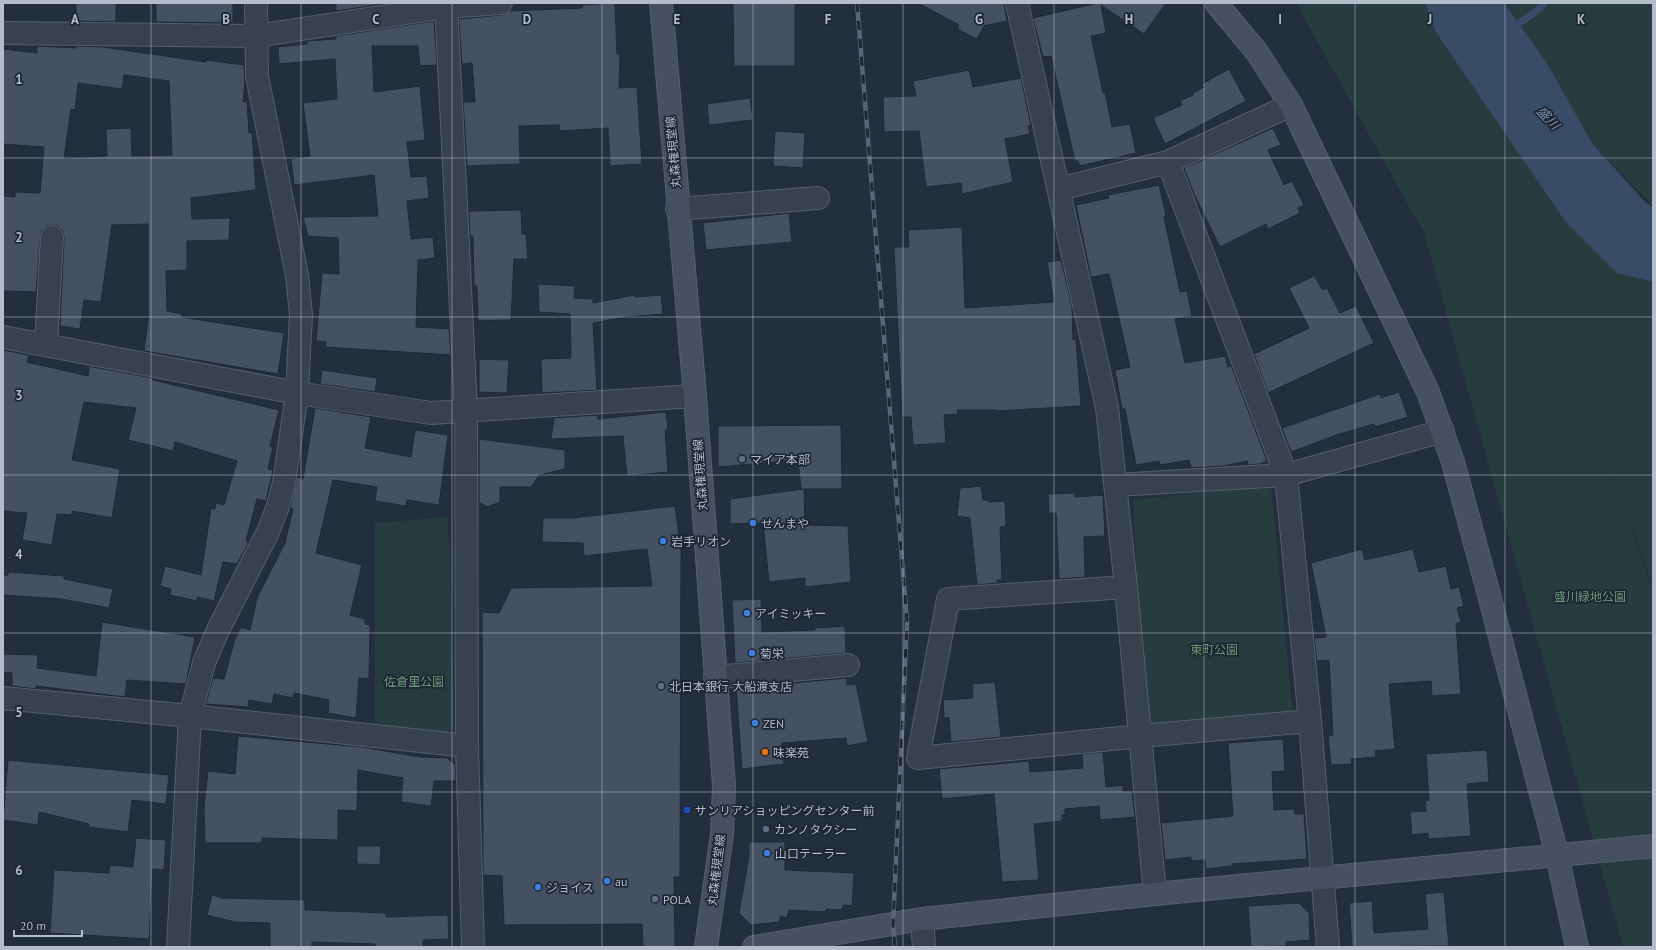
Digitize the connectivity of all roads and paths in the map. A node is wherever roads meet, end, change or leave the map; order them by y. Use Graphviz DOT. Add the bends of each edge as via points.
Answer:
graph roads {
  1 [pos="256,3"];
  2 [pos="501,3"];
  3 [pos="661,3"];
  4 [pos="1017,3"];
  5 [pos="1216,3"];
  6 [pos="446,5"];
  7 [pos="3,33"];
  8 [pos="256,36"];
  9 [pos="1291,105"];
  10 [pos="1168,162"];
  11 [pos="1059,188"];
  12 [pos="818,198"];
  13 [pos="677,209"];
  14 [pos="52,237"];
  15 [pos="3,337"];
  16 [pos="46,345"];
  17 [pos="297,393"];
  18 [pos="695,396"];
  19 [pos="466,411"];
  20 [pos="1443,431"];
  21 [pos="1286,476"];
  22 [pos="1116,485"];
  23 [pos="1126,587"];
  24 [pos="848,664"];
  25 [pos="715,677"];
  26 [pos="3,698"];
  27 [pos="190,716"];
  28 [pos="1310,721"];
  29 [pos="1141,736"];
  30 [pos="467,746"];
  31 [pos="1653,846"];
  32 [pos="1557,855"];
  33 [pos="1321,879"];
  34 [pos="1155,894"];
  35 [pos="922,919"];
  36 [pos="178,947"];
  37 [pos="473,947"];
  38 [pos="706,947"];
  39 [pos="754,947"];
  40 [pos="924,947"];
  41 [pos="1328,947"];
  42 [pos="1577,947"];
  1 -- 8 [label="street"];
  2 -- 6 [label="street"];
  3 -- 13 [label="street, 丸森権現堂線"];
  4 -- 11 [label="street"];
  5 -- 9 [label="street" via="1256,51"];
  6 -- 8 [label="street"];
  6 -- 19 [label="street"];
  7 -- 8 [label="street"];
  8 -- 17 [label="street" via="257,76 297,275 302,315"];
  9 -- 10 [label="street"];
  9 -- 20 [label="street" via="1428,392"];
  10 -- 11 [label="street"];
  10 -- 21 [label="street"];
  11 -- 22 [label="street" via="1107,408"];
  12 -- 13 [label="street"];
  13 -- 18 [label="street, 丸森権現堂線"];
  14 -- 16 [label="street"];
  15 -- 16 [label="street"];
  16 -- 17 [label="street"];
  17 -- 19 [label="street" via="431,413"];
  17 -- 27 [label="street" via="284,483 277,509 204,663"];
  18 -- 19 [label="street"];
  18 -- 25 [label="street, 丸森権現堂線"];
  19 -- 30 [label="street"];
  20 -- 21 [label="street"];
  20 -- 32 [label="street"];
  21 -- 22 [label="street"];
  21 -- 28 [label="street"];
  22 -- 23 [label="street"];
  23 -- 29 [label="street"];
  23 -- 29 [label="street" via="948,599 918,758"];
  24 -- 25 [label="street"];
  25 -- 38 [label="street, 丸森権現堂線" via="724,786 722,834"];
  26 -- 27 [label="street"];
  27 -- 30 [label="street"];
  27 -- 36 [label="street"];
  28 -- 29 [label="street"];
  28 -- 33 [label="street"];
  29 -- 34 [label="street"];
  30 -- 37 [label="street"];
  31 -- 32 [label="street"];
  32 -- 33 [label="street"];
  32 -- 42 [label="street"];
  33 -- 34 [label="street"];
  33 -- 41 [label="street"];
  34 -- 35 [label="street"];
  35 -- 39 [label="street"];
  35 -- 40 [label="street"];
}
